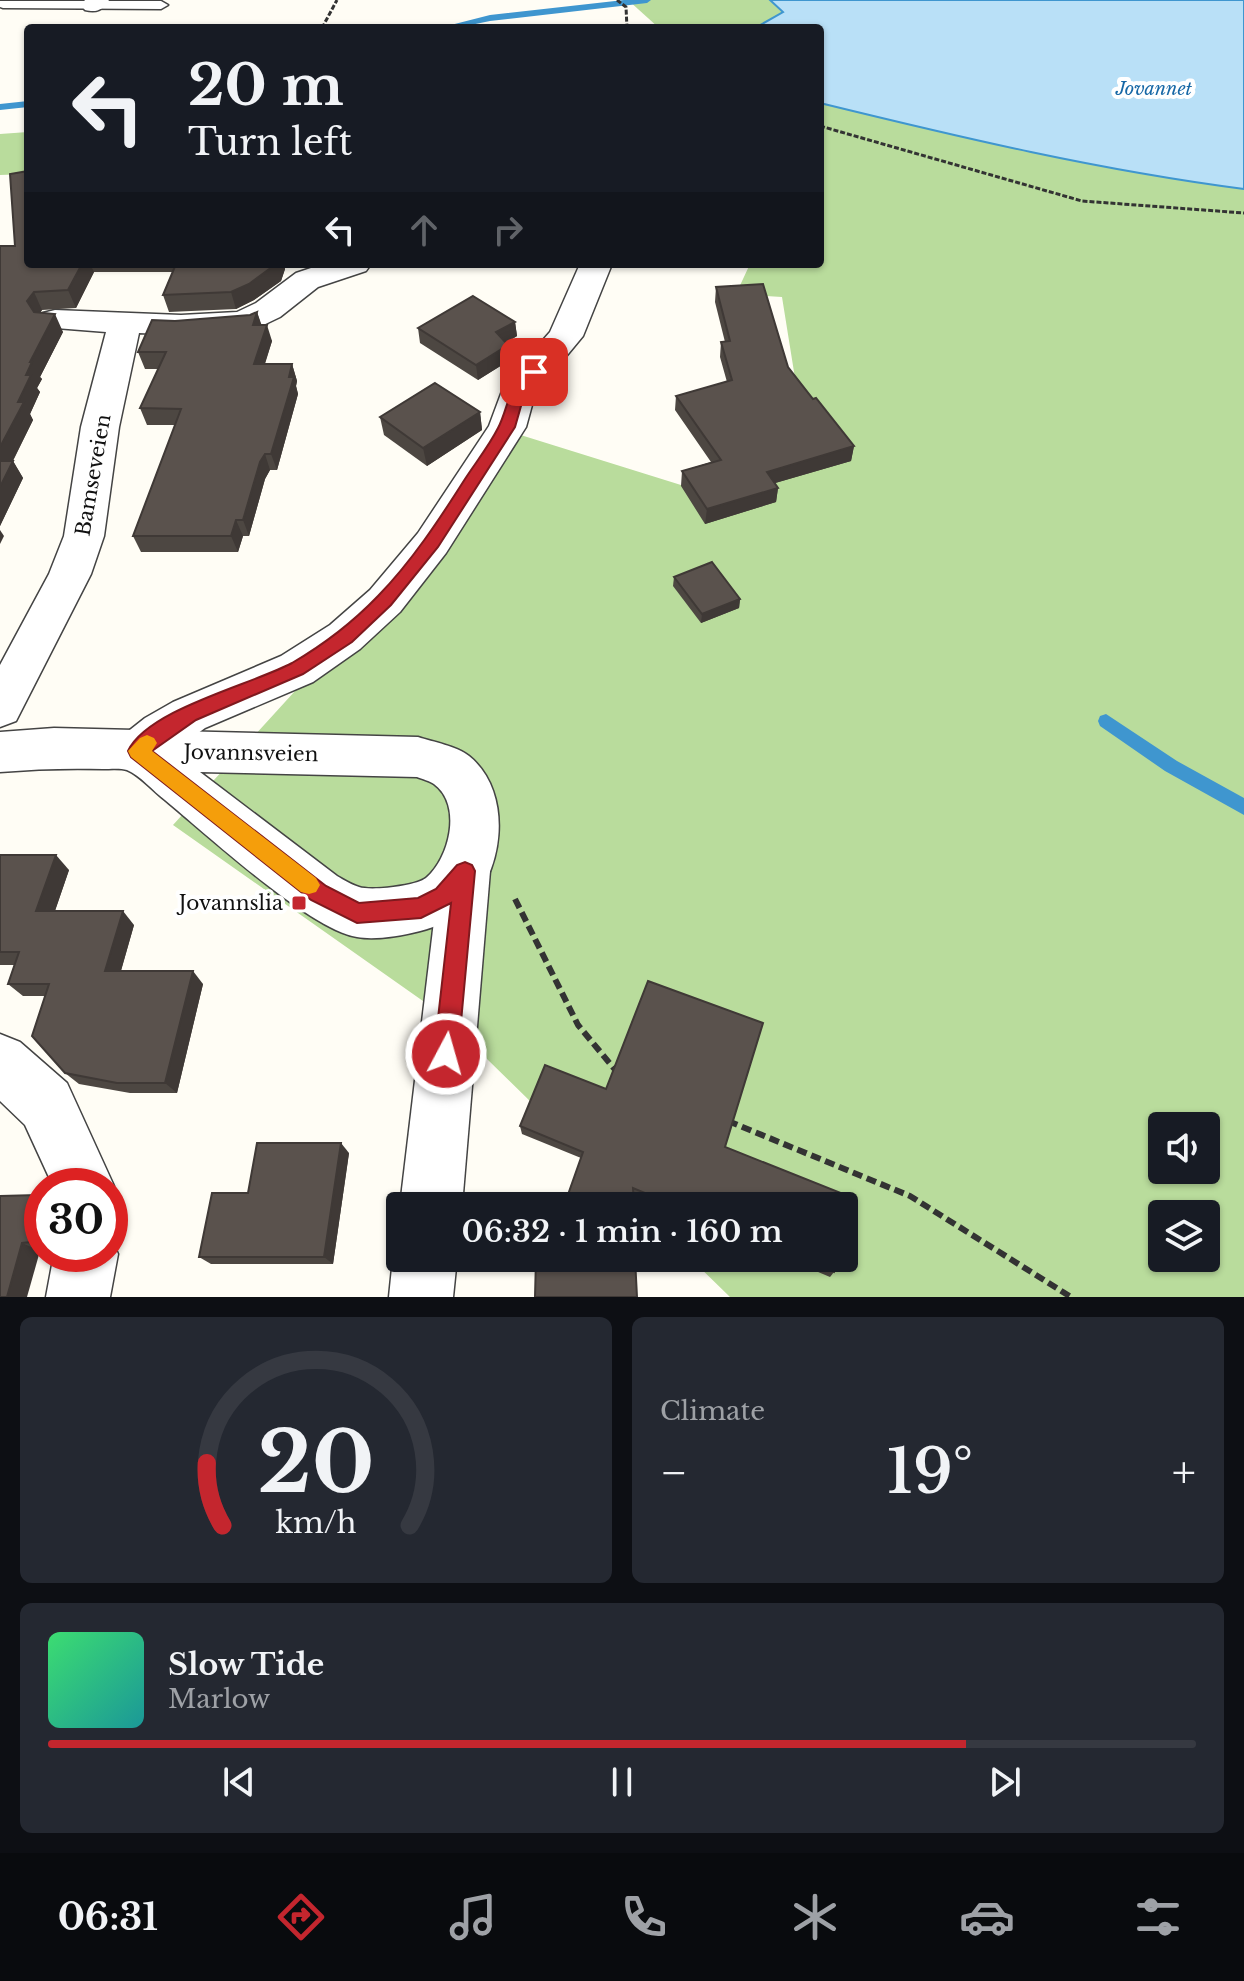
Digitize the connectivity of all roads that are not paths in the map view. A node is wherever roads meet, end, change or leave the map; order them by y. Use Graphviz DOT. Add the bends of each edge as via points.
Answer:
graph roads {
  1 [pos="95,2"];
  2 [pos="3,4"];
  3 [pos="161,5"];
  4 [pos="330,268"];
  5 [pos="594,268"];
  6 [pos="306,272"];
  7 [pos="55,320"];
  8 [pos="125,322"];
  9 [pos="0,708"];
  10 [pos="138,751"];
  11 [pos="0,752"];
  12 [pos="465,871"];
  13 [pos="0,1062"];
  14 [pos="76,1168"];
  15 [pos="432,1192"];
  16 [pos="83,1272"];
  17 [pos="424,1272"];
  18 [pos="78,1297"];
  19 [pos="421,1297"];
  1 -- 2 [label="lane"];
  1 -- 3 [label="lane"];
  4 -- 6 [label="street"];
  5 -- 10 [label="street" via="566,336 518,391 499,440 432,543 385,601 345,637 297,669 189,715"];
  6 -- 8 [label="street" via="268,310 243,322"];
  7 -- 8 [label="street"];
  8 -- 9 [label="street, Bamseveien" via="100,427 84,536 70,574"];
  10 -- 11 [label="street, Jovannsveien"];
  10 -- 12 [label="street" via="319,893 357,913 421,908 443,896"];
  10 -- 12 [label="street, Jovannsveien" via="418,757 451,769 468,790 475,826"];
  12 -- 15 [label="street"];
  13 -- 14 [label="street" via="46,1104"];
  16 -- 18 [label="street"];
  17 -- 19 [label="street"];
}
